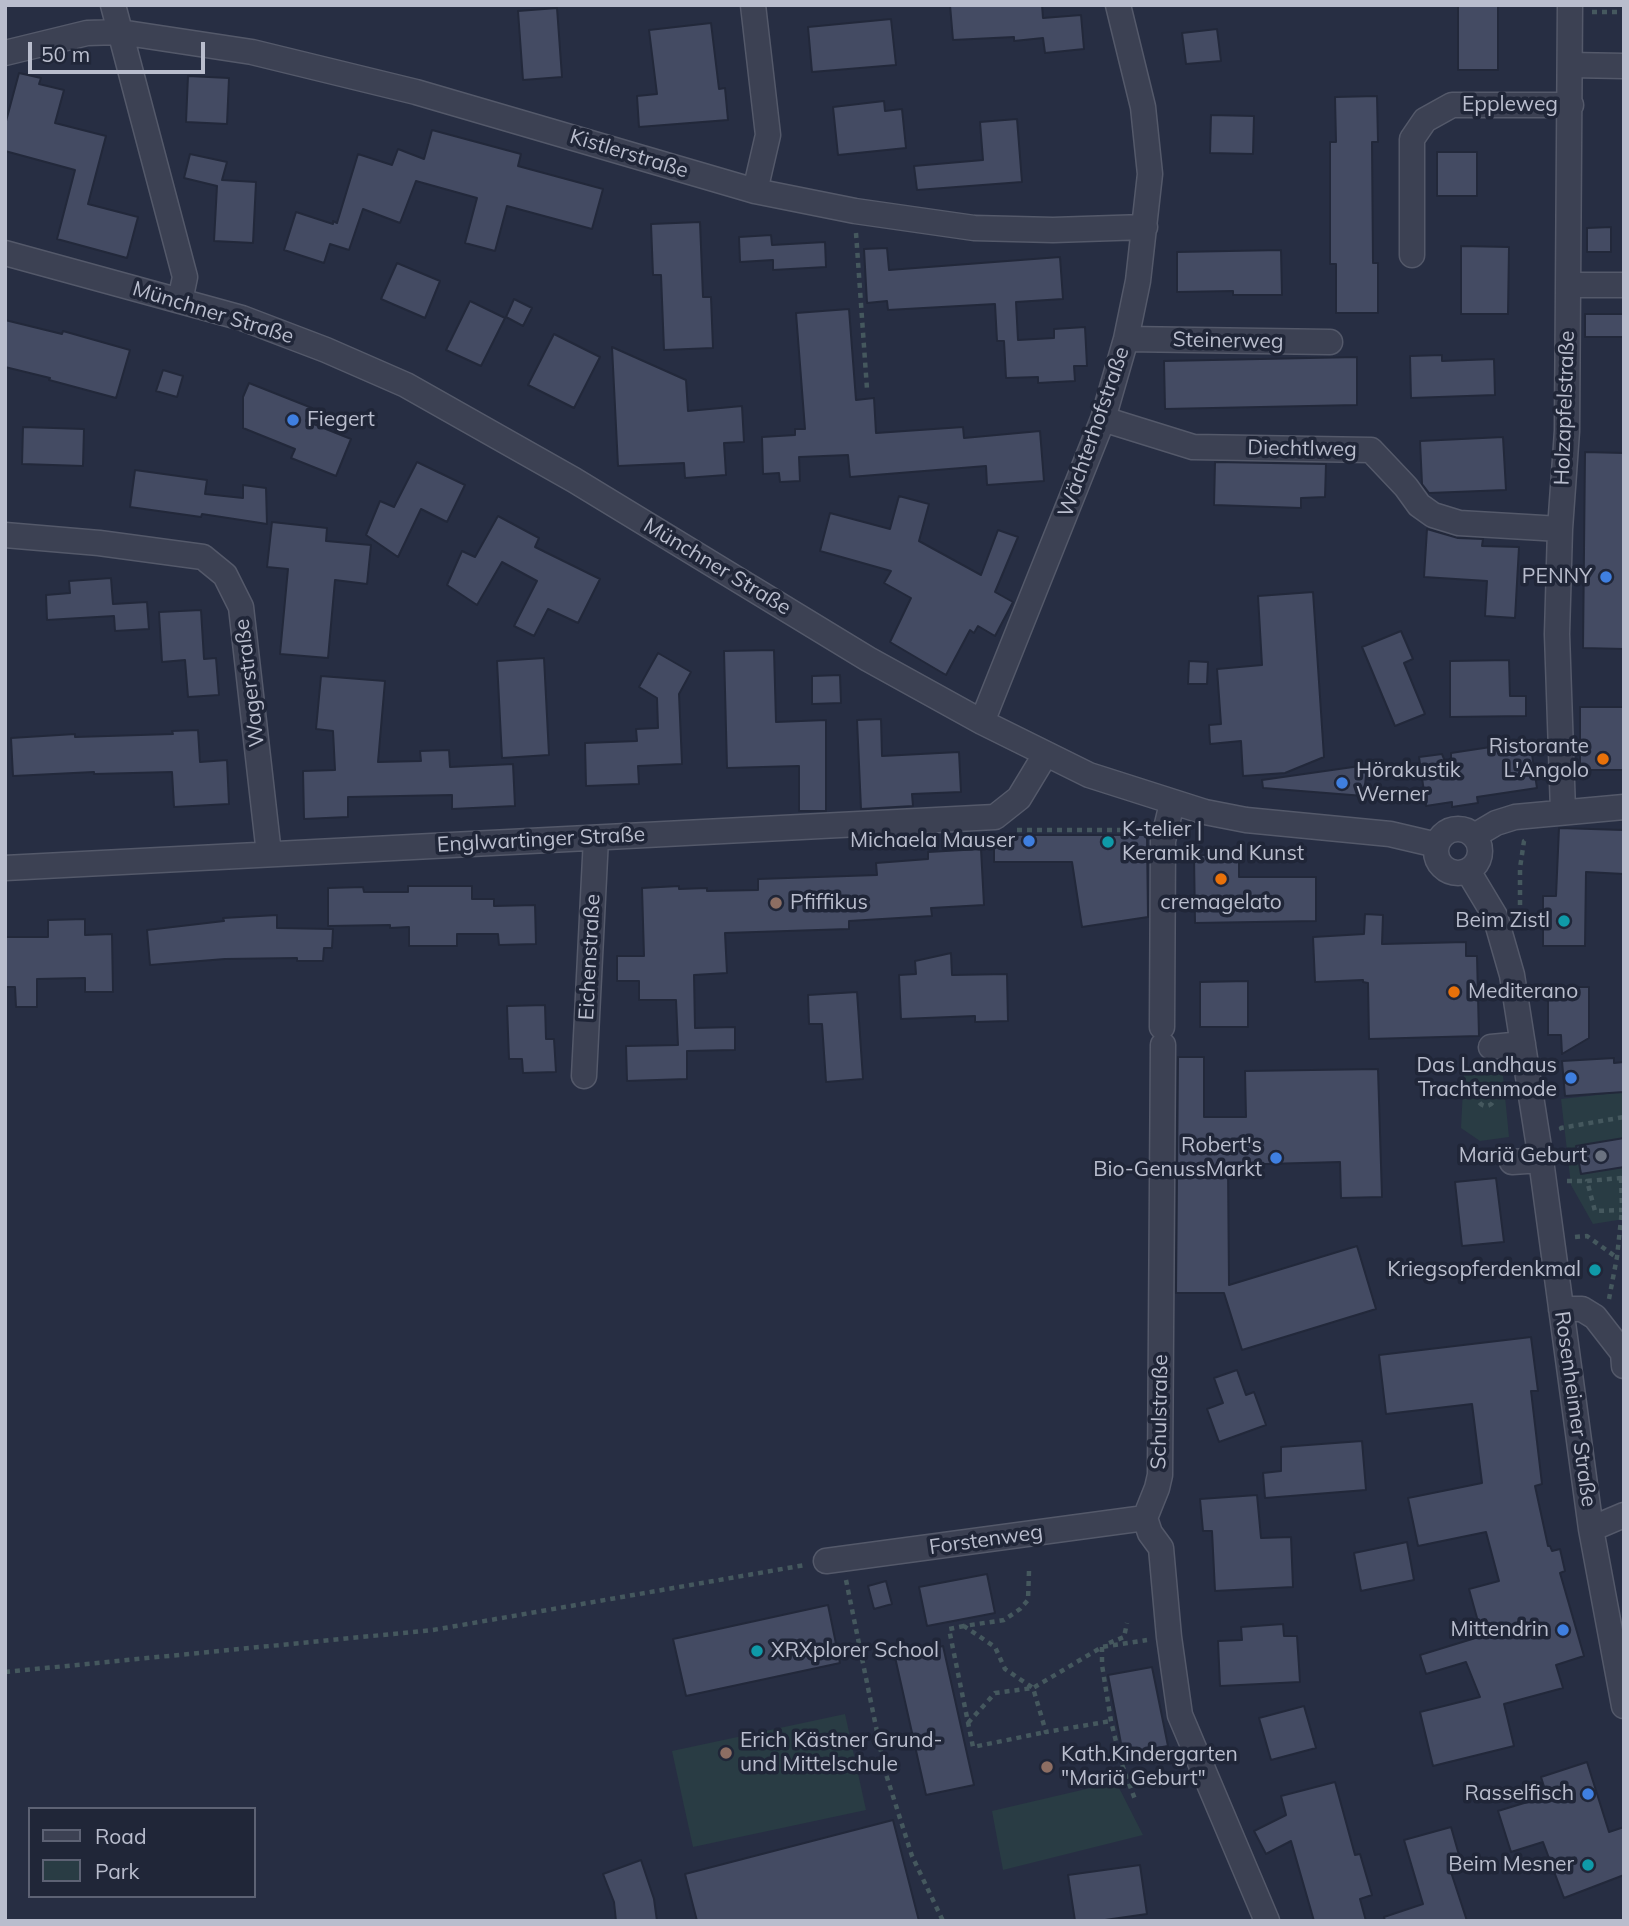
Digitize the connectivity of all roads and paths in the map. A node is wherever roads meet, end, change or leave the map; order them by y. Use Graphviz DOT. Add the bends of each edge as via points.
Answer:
graph roads {
  1 [pos="113,5"];
  2 [pos="752,5"];
  3 [pos="1118,5"];
  4 [pos="1570,9"];
  5 [pos="1624,12"];
  6 [pos="120,32"];
  7 [pos="5,53"];
  8 [pos="1570,65"];
  9 [pos="1624,66"];
  10 [pos="1571,105"];
  11 [pos="755,191"];
  12 [pos="855,211"];
  13 [pos="1144,227"];
  14 [pos="5,253"];
  15 [pos="1412,255"];
  16 [pos="1568,285"];
  17 [pos="1624,285"];
  18 [pos="180,301"];
  19 [pos="1126,339"];
  20 [pos="1330,342"];
  21 [pos="867,389"];
  22 [pos="1103,419"];
  23 [pos="1560,529"];
  24 [pos="5,535"];
  25 [pos="982,722"];
  26 [pos="1045,755"];
  27 [pos="1172,803"];
  28 [pos="1624,807"];
  29 [pos="1563,811"];
  30 [pos="995,817"];
  31 [pos="1164,830"];
  32 [pos="1531,835"];
  33 [pos="1474,836"];
  34 [pos="596,838"];
  35 [pos="1437,845"];
  36 [pos="269,854"];
  37 [pos="5,868"];
  38 [pos="1468,871"];
  39 [pos="1520,905"];
  40 [pos="1523,1044"];
  41 [pos="1490,1047"];
  42 [pos="584,1076"];
  43 [pos="1502,1097"];
  44 [pos="1494,1098"];
  45 [pos="1624,1117"];
  46 [pos="1561,1128"];
  47 [pos="1541,1160"];
  48 [pos="1512,1162"];
  49 [pos="1622,1179"];
  50 [pos="1622,1210"];
  51 [pos="1575,1237"];
  52 [pos="1617,1257"];
  53 [pos="1608,1305"];
  54 [pos="1561,1309"];
  55 [pos="1624,1365"];
  56 [pos="1624,1516"];
  57 [pos="1145,1518"];
  58 [pos="1591,1530"];
  59 [pos="834,1560"];
  60 [pos="1030,1571"];
  61 [pos="1127,1623"];
  62 [pos="964,1626"];
  63 [pos="1169,1637"];
  64 [pos="1102,1647"];
  65 [pos="5,1672"];
  66 [pos="1033,1688"];
  67 [pos="1624,1706"];
  68 [pos="1111,1721"];
  69 [pos="968,1723"];
  70 [pos="1046,1732"];
  71 [pos="1136,1802"];
  72 [pos="943,1921"];
  73 [pos="1266,1921"];
  1 -- 6 [label="street"];
  2 -- 11 [label="street" via="768,135"];
  3 -- 13 [label="street, Wächterhofstraße" via="1143,107 1150,174"];
  4 -- 5 [label="path"];
  4 -- 8 [label="street, Holzapfelstraße"];
  6 -- 7 [label="street, Kistlerstraße" via="86,33"];
  6 -- 11 [label="street, Kistlerstraße" via="252,52 416,92"];
  6 -- 18 [label="street" via="185,277"];
  8 -- 9 [label="street"];
  8 -- 10 [label="street, Holzapfelstraße"];
  10 -- 15 [label="street, Eppleweg" via="1452,105 1425,120 1412,138"];
  10 -- 16 [label="street, Holzapfelstraße"];
  11 -- 12 [label="street, Kistlerstraße"];
  12 -- 13 [label="street, Kistlerstraße" via="974,228"];
  12 -- 21 [label="path"];
  13 -- 19 [label="street, Wächterhofstraße"];
  14 -- 18 [label="street, Münchner Straße"];
  16 -- 17 [label="street"];
  16 -- 23 [label="street, Holzapfelstraße" via="1567,431"];
  18 -- 25 [label="street, Münchner Straße" via="272,329 406,384"];
  19 -- 20 [label="street, Steinerweg"];
  19 -- 22 [label="street, Wächterhofstraße"];
  22 -- 23 [label="street, Diechtlweg" via="1193,447 1371,450 1433,515 1459,523"];
  22 -- 25 [label="street, Wächterhofstraße"];
  23 -- 29 [label="street, Holzapfelstraße" via="1557,634"];
  24 -- 36 [label="street, Wagerstraße" via="203,557 225,575 241,607"];
  25 -- 26 [label="street, Münchner Straße"];
  26 -- 27 [label="street, Münchner Straße"];
  26 -- 30 [label="street" via="1019,799"];
  27 -- 31 [label="street, Schulstraße"];
  27 -- 35 [label="street, Münchner Straße" via="1246,820 1390,834"];
  28 -- 29 [label="street"];
  29 -- 33 [label="street" via="1496,822"];
  30 -- 31 [label="path" via="999,830"];
  30 -- 34 [label="street, Englwartinger Straße"];
  31 -- 57 [label="street, Schulstraße" via="1160,1475"];
  32 -- 39 [label="path" via="1524,841"];
  33 -- 35 [label="street" via="1455,829"];
  33 -- 38 [label="street" via="1480,851"];
  34 -- 36 [label="street, Englwartinger Straße"];
  34 -- 42 [label="street, Eichenstraße"];
  35 -- 38 [label="street" via="1437,857 1446,869"];
  36 -- 37 [label="street, Englwartinger Straße"];
  38 -- 40 [label="street, Rosenheimer Straße" via="1500,933"];
  40 -- 41 [label="street"];
  40 -- 47 [label="street, Rosenheimer Straße"];
  43 -- 44 [label="path"];
  45 -- 46 [label="path"];
  47 -- 48 [label="street"];
  47 -- 54 [label="street, Rosenheimer Straße"];
  49 -- 50 [label="path"];
  49 -- 50 [label="path" via="1587,1181 1595,1211"];
  50 -- 52 [label="path"];
  51 -- 52 [label="path" via="1587,1236"];
  52 -- 53 [label="path"];
  54 -- 55 [label="street" via="1582,1310 1595,1317 1623,1353"];
  54 -- 58 [label="street, Rosenheimer Straße"];
  56 -- 58 [label="street"];
  57 -- 59 [label="street, Forstenweg"];
  57 -- 63 [label="street" via="1161,1548"];
  58 -- 67 [label="street, Rosenheimer Straße"];
  59 -- 65 [label="path" via="433,1630"];
  59 -- 72 [label="path" via="885,1771 912,1856"];
  60 -- 62 [label="path" via="1028,1600 1020,1609 1004,1620"];
  61 -- 64 [label="path" via="1124,1637"];
  62 -- 66 [label="path" via="995,1647 1005,1669"];
  62 -- 69 [label="path" via="949,1629"];
  63 -- 64 [label="path"];
  63 -- 73 [label="street" via="1180,1715"];
  64 -- 66 [label="path"];
  64 -- 68 [label="path"];
  66 -- 69 [label="path" via="995,1693"];
  66 -- 70 [label="path"];
  68 -- 70 [label="path"];
  68 -- 71 [label="path"];
  69 -- 70 [label="path" via="973,1748"];
}
